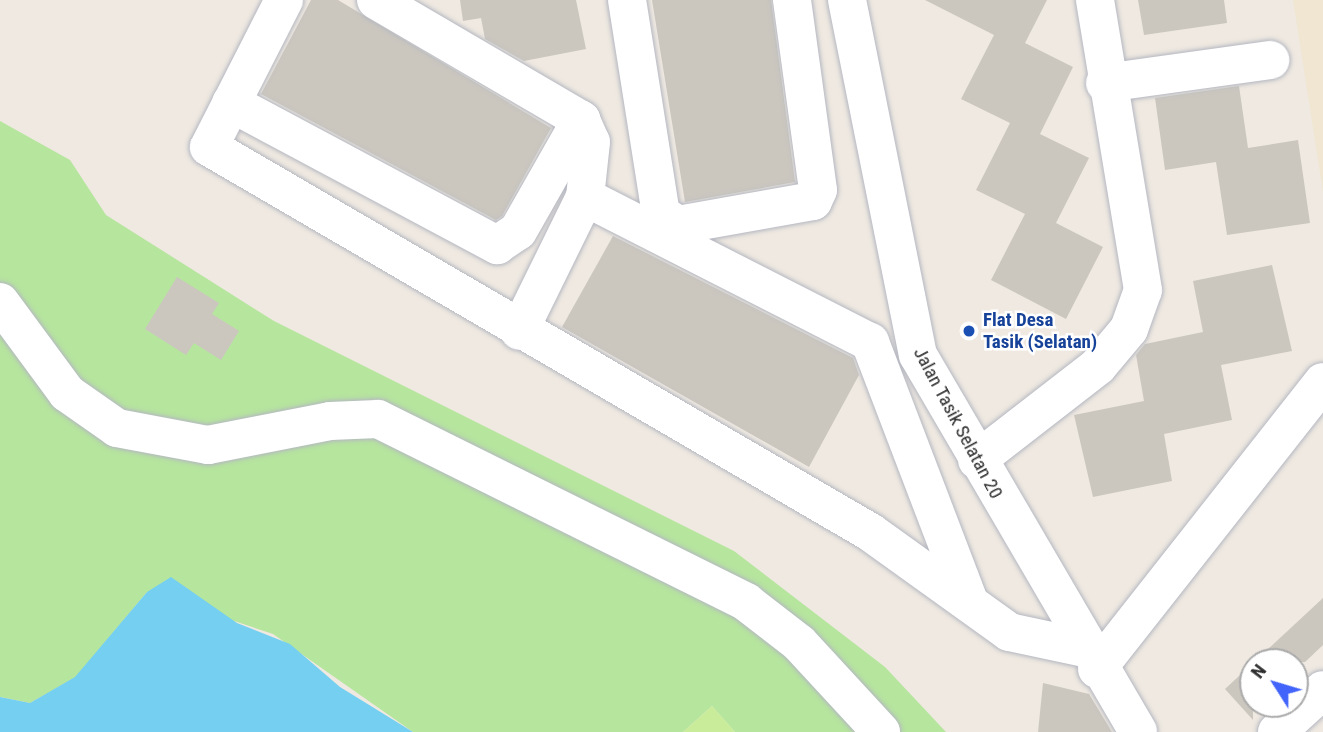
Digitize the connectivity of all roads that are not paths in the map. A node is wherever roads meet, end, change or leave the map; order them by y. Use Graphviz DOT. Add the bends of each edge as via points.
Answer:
graph roads {
  1 [pos="284,0"];
  2 [pos="627,0"];
  3 [pos="792,0"];
  4 [pos="847,0"];
  5 [pos="1095,0"];
  6 [pos="395,4"];
  7 [pos="1270,60"];
  8 [pos="1105,83"];
  9 [pos="231,103"];
  10 [pos="580,120"];
  11 [pos="585,197"];
  12 [pos="0,302"];
  13 [pos="519,331"];
  14 [pos="1323,382"];
  15 [pos="977,460"];
  16 [pos="968,599"];
  17 [pos="1091,659"];
  18 [pos="1323,690"];
  19 [pos="881,732"];
  20 [pos="1138,732"];
  21 [pos="1277,732"];
  1 -- 9 [label="street"];
  2 -- 3 [label="street" via="661,214 678,225 813,201 818,190"];
  4 -- 15 [label="street, Jalan Tasik Selatan 20" via="906,315 918,355"];
  5 -- 8 [label="street"];
  6 -- 10 [label="street"];
  7 -- 8 [label="street"];
  8 -- 15 [label="street" via="1143,290 1129,328 1098,366"];
  9 -- 10 [label="street" via="497,245 518,232"];
  9 -- 13 [label="street" via="209,147"];
  10 -- 11 [label="street" via="592,142"];
  11 -- 13 [label="street"];
  11 -- 16 [label="street" via="870,342"];
  12 -- 19 [label="street" via="67,393 117,428 208,445 330,421 378,419 746,602 799,643"];
  13 -- 16 [label="street" via="870,532"];
  14 -- 17 [label="street"];
  15 -- 17 [label="street, Jalan Tasik Selatan 20"];
  16 -- 17 [label="street" via="1009,632"];
  17 -- 20 [label="street, Jalan Tasik Selatan 20"];
  18 -- 21 [label="street"];
}
